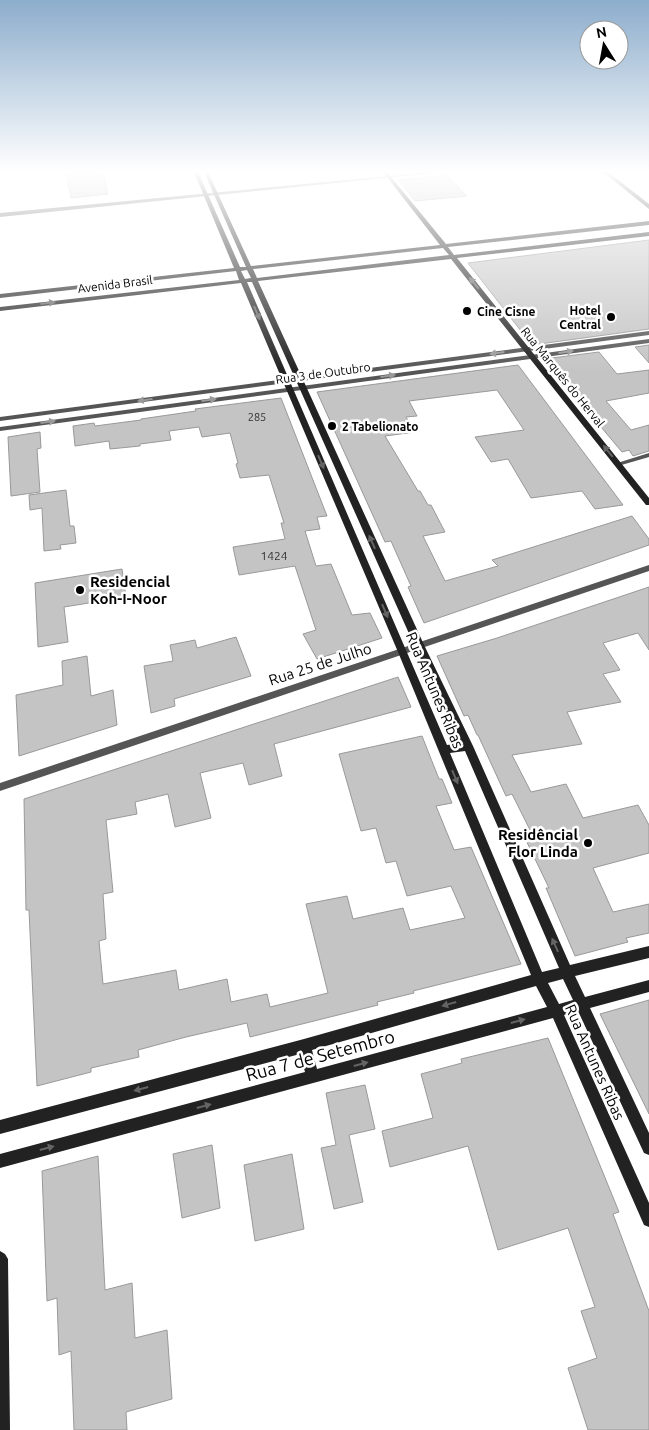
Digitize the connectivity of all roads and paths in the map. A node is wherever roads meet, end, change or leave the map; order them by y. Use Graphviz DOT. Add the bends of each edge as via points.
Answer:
graph roads {
  1 [pos="225,239"];
  2 [pos="235,239"];
  3 [pos="438,239"];
  4 [pos="515,239"];
  5 [pos="609,239"];
  6 [pos="240,247"];
  7 [pos="445,247"];
  8 [pos="228,248"];
  9 [pos="453,257"];
  10 [pos="250,268"];
  11 [pos="237,270"];
  12 [pos="254,280"];
  13 [pos="242,281"];
  14 [pos="117,283"];
  15 [pos="120,295"];
  16 [pos="0,296"];
  17 [pos="0,309"];
  18 [pos="649,333"];
  19 [pos="633,335"];
  20 [pos="649,341"];
  21 [pos="640,342"];
  22 [pos="284,346"];
  23 [pos="272,347"];
  24 [pos="526,349"];
  25 [pos="532,356"];
  26 [pos="300,384"];
  27 [pos="288,385"];
  28 [pos="0,419"];
  29 [pos="0,429"];
  30 [pos="324,436"];
  31 [pos="311,438"];
  32 [pos="649,455"];
  33 [pos="618,464"];
  34 [pos="649,503"];
  35 [pos="359,513"];
  36 [pos="344,515"];
  37 [pos="649,568"];
  38 [pos="420,647"];
  39 [pos="403,652"];
  40 [pos="468,746"];
  41 [pos="444,750"];
  42 [pos="0,787"];
  43 [pos="649,952"];
  44 [pos="567,973"];
  45 [pos="539,979"];
  46 [pos="649,986"];
  47 [pos="583,1004"];
  48 [pos="556,1011"];
  49 [pos="304,1046"];
  50 [pos="313,1077"];
  51 [pos="0,1127"];
  52 [pos="649,1148"];
  53 [pos="0,1161"];
  54 [pos="649,1220"];
  55 [pos="0,1259"];
  56 [pos="2,1430"];
  1 -- 8 [label="street, Rua Antunes Ribas"];
  2 -- 6 [label="street, Rua Antunes Ribas"];
  3 -- 7 [label="street, Rua Marquês do Herval"];
  4 -- 7 [label="street, Avenida Brasil"];
  5 -- 9 [label="street, Avenida Brasil"];
  6 -- 8 [label="street"];
  6 -- 10 [label="street, Rua Antunes Ribas"];
  7 -- 9 [label="street, Rua Marquês do Herval"];
  7 -- 10 [label="street, Avenida Brasil"];
  8 -- 11 [label="street, Rua Antunes Ribas"];
  9 -- 12 [label="street, Avenida Brasil"];
  24 -- 9 [label="street, Rua Marquês do Herval, one-way"];
  10 -- 11 [label="street, Avenida Brasil"];
  10 -- 12 [label="street, Rua Antunes Ribas"];
  11 -- 13 [label="street, Rua Antunes Ribas"];
  11 -- 14 [label="street, Avenida Brasil"];
  12 -- 13 [label="street, Avenida Brasil"];
  12 -- 22 [label="street, Rua Antunes Ribas"];
  13 -- 15 [label="street, Avenida Brasil"];
  13 -- 23 [label="street, Rua Antunes Ribas, one-way"];
  14 -- 15 [label="street"];
  14 -- 16 [label="street, Avenida Brasil"];
  17 -- 15 [label="street, Avenida Brasil, one-way"];
  18 -- 19 [label="street, Rua 3 de Outubro"];
  19 -- 21 [label="street"];
  19 -- 24 [label="street, Rua 3 de Outubro"];
  20 -- 21 [label="street, Rua 3 de Outubro"];
  25 -- 21 [label="street, Rua 3 de Outubro, one-way"];
  22 -- 23 [label="street"];
  22 -- 26 [label="street, Rua Antunes Ribas"];
  23 -- 27 [label="street, Rua Antunes Ribas"];
  24 -- 25 [label="street, Rua Marquês do Herval"];
  24 -- 26 [label="street, Rua 3 de Outubro, one-way"];
  26 -- 25 [label="street, Rua 3 de Outubro, one-way"];
  33 -- 25 [label="street, Rua Marquês do Herval, one-way"];
  26 -- 27 [label="street, Rua 3 de Outubro"];
  26 -- 30 [label="street, Rua Antunes Ribas"];
  27 -- 28 [label="street, Rua 3 de Outubro, one-way"];
  29 -- 27 [label="street, Rua 3 de Outubro, one-way"];
  27 -- 31 [label="street, Rua Antunes Ribas"];
  30 -- 31 [label="street"];
  30 -- 35 [label="street, Rua Antunes Ribas"];
  31 -- 36 [label="street, Rua Antunes Ribas, one-way"];
  32 -- 33 [label="street"];
  33 -- 34 [label="street, Rua Marquês do Herval"];
  35 -- 36 [label="street"];
  38 -- 35 [label="street, Rua Antunes Ribas, one-way"];
  36 -- 39 [label="street, Rua Antunes Ribas, one-way"];
  37 -- 38 [label="street, Rua 25 de Julho"];
  38 -- 39 [label="street, Rua 25 de Julho"];
  38 -- 40 [label="street, Rua Antunes Ribas"];
  39 -- 41 [label="street, Rua Antunes Ribas"];
  39 -- 42 [label="street, Rua 25 de Julho"];
  40 -- 41 [label="street"];
  44 -- 40 [label="street, Rua Antunes Ribas, one-way"];
  41 -- 45 [label="street, Rua Antunes Ribas, one-way"];
  43 -- 44 [label="street, Rua 7 de Setembro"];
  44 -- 45 [label="street, Rua 7 de Setembro"];
  44 -- 47 [label="street, Rua Antunes Ribas"];
  45 -- 48 [label="street, Rua Antunes Ribas"];
  45 -- 49 [label="street, Rua 7 de Setembro, one-way"];
  46 -- 47 [label="street, Rua 7 de Setembro"];
  47 -- 48 [label="street, Rua 7 de Setembro"];
  47 -- 52 [label="street, Rua Antunes Ribas"];
  50 -- 48 [label="street, Rua 7 de Setembro, one-way"];
  48 -- 54 [label="street, Rua Antunes Ribas"];
  49 -- 50 [label="street"];
  49 -- 51 [label="street, Rua 7 de Setembro, one-way"];
  53 -- 50 [label="street, Rua 7 de Setembro, one-way"];
  55 -- 56 [label="street"];
}
